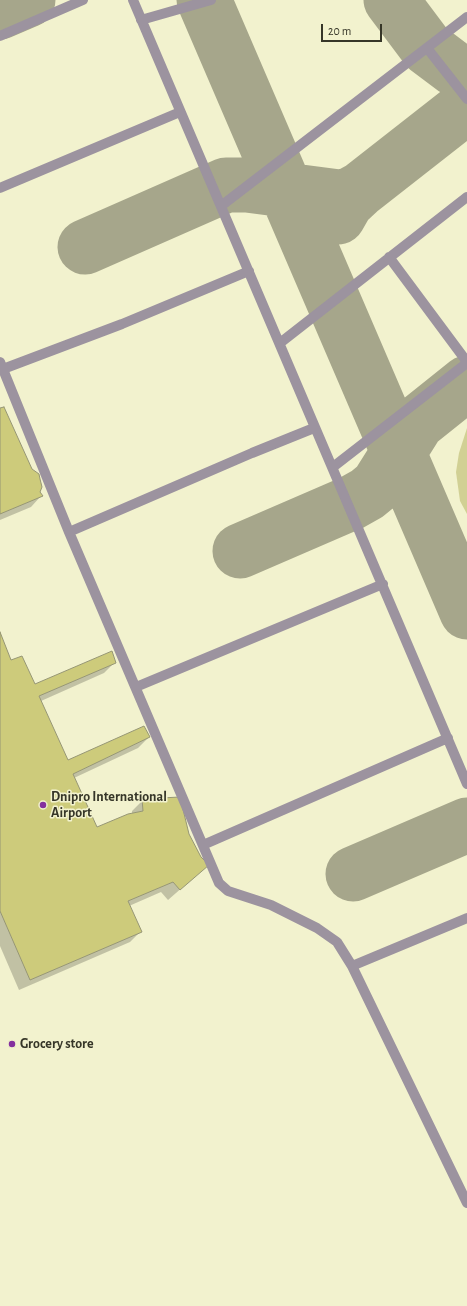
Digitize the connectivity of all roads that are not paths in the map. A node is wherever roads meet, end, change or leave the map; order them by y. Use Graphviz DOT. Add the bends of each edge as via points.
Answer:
graph roads {
  1 [pos="84,0"];
  2 [pos="133,0"];
  3 [pos="211,0"];
  4 [pos="467,17"];
  5 [pos="141,20"];
  6 [pos="0,36"];
  7 [pos="427,48"];
  8 [pos="467,99"];
  9 [pos="180,112"];
  10 [pos="0,188"];
  11 [pos="467,197"];
  12 [pos="221,206"];
  13 [pos="389,258"];
  14 [pos="249,271"];
  15 [pos="280,343"];
  16 [pos="467,362"];
  17 [pos="1,365"];
  18 [pos="314,428"];
  19 [pos="333,467"];
  20 [pos="69,532"];
  21 [pos="383,584"];
  22 [pos="136,687"];
  23 [pos="448,738"];
  24 [pos="467,784"];
  25 [pos="203,845"];
  26 [pos="467,918"];
  27 [pos="352,966"];
  28 [pos="467,1203"];
  1 -- 6 [label="lane"];
  2 -- 5 [label="lane"];
  3 -- 5 [label="lane"];
  4 -- 7 [label="lane"];
  5 -- 9 [label="lane"];
  7 -- 8 [label="lane"];
  7 -- 12 [label="lane"];
  9 -- 10 [label="lane"];
  9 -- 12 [label="lane"];
  11 -- 13 [label="lane"];
  12 -- 14 [label="lane"];
  13 -- 15 [label="lane"];
  13 -- 16 [label="lane"];
  14 -- 15 [label="lane"];
  14 -- 17 [label="lane" via="122,324"];
  15 -- 18 [label="lane"];
  16 -- 19 [label="lane"];
  17 -- 20 [label="lane"];
  18 -- 19 [label="lane"];
  18 -- 20 [label="lane"];
  19 -- 21 [label="lane"];
  20 -- 22 [label="lane"];
  21 -- 22 [label="lane"];
  21 -- 23 [label="lane"];
  22 -- 25 [label="lane"];
  23 -- 24 [label="lane"];
  23 -- 25 [label="lane"];
  25 -- 27 [label="lane" via="223,888 271,905 317,928 337,942"];
  26 -- 27 [label="lane"];
  27 -- 28 [label="lane"];
}
